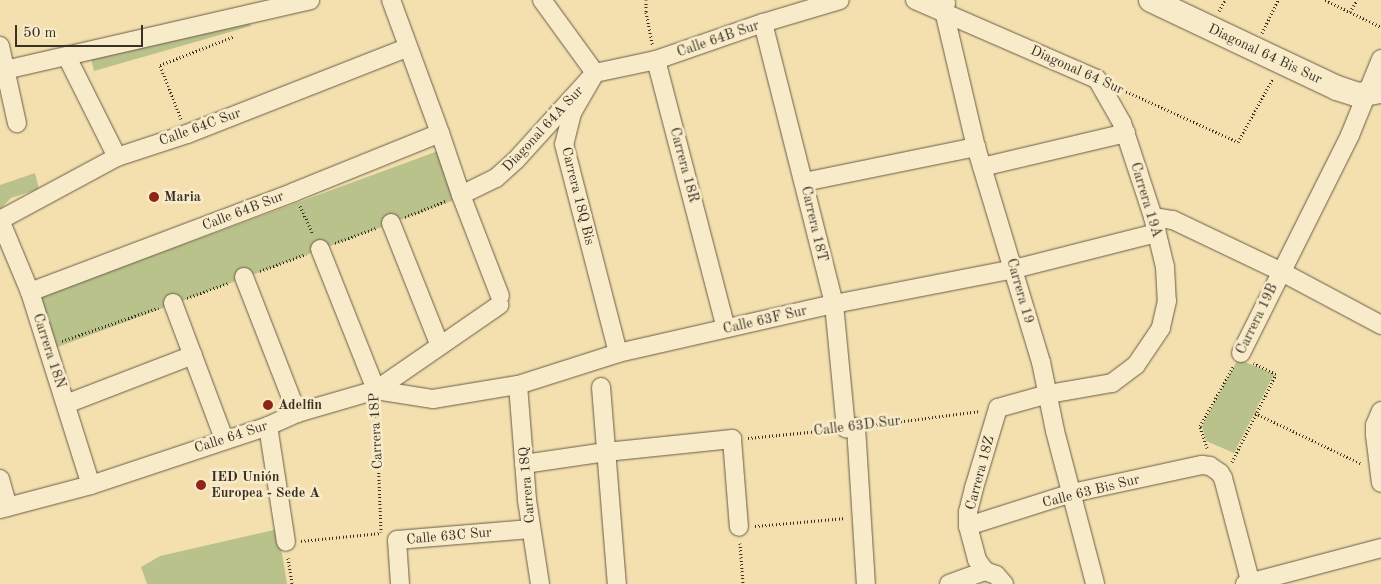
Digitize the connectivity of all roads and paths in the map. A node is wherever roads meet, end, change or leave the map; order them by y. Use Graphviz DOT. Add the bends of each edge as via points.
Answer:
graph roads {
  1 [pos="310,0"];
  2 [pos="391,0"];
  3 [pos="542,0"];
  4 [pos="646,0"];
  5 [pos="840,0"];
  6 [pos="915,0"];
  7 [pos="1151,0"];
  8 [pos="1278,0"];
  9 [pos="1325,0"];
  10 [pos="1357,0"];
  11 [pos="945,5"];
  12 [pos="1350,12"];
  13 [pos="763,23"];
  14 [pos="1381,27"];
  15 [pos="238,35"];
  16 [pos="0,46"];
  17 [pos="407,48"];
  18 [pos="1254,49"];
  19 [pos="68,57"];
  20 [pos="1381,59"];
  21 [pos="656,60"];
  22 [pos="1282,62"];
  23 [pos="5,70"];
  24 [pos="595,73"];
  25 [pos="1097,78"];
  26 [pos="1374,93"];
  27 [pos="17,123"];
  28 [pos="438,126"];
  29 [pos="187,134"];
  30 [pos="1126,134"];
  31 [pos="976,147"];
  32 [pos="117,157"];
  33 [pos="982,167"];
  34 [pos="804,182"];
  35 [pos="294,192"];
  36 [pos="461,195"];
  37 [pos="0,220"];
  38 [pos="391,222"];
  39 [pos="1154,225"];
  40 [pos="320,249"];
  41 [pos="1014,269"];
  42 [pos="1280,271"];
  43 [pos="244,277"];
  44 [pos="30,292"];
  45 [pos="173,303"];
  46 [pos="834,304"];
  47 [pos="1381,325"];
  48 [pos="726,328"];
  49 [pos="440,346"];
  50 [pos="618,352"];
  51 [pos="193,355"];
  52 [pos="1240,355"];
  53 [pos="518,385"];
  54 [pos="601,388"];
  55 [pos="376,390"];
  56 [pos="1048,394"];
  57 [pos="66,404"];
  58 [pos="998,408"];
  59 [pos="1381,411"];
  60 [pos="297,413"];
  61 [pos="1255,413"];
  62 [pos="268,426"];
  63 [pos="851,428"];
  64 [pos="224,439"];
  65 [pos="732,439"];
  66 [pos="606,452"];
  67 [pos="524,464"];
  68 [pos="1219,474"];
  69 [pos="1380,477"];
  70 [pos="0,479"];
  71 [pos="91,485"];
  72 [pos="1072,493"];
  73 [pos="4,508"];
  74 [pos="861,517"];
  75 [pos="968,526"];
  76 [pos="739,527"];
  77 [pos="531,529"];
  78 [pos="389,537"];
  79 [pos="286,542"];
  80 [pos="1381,548"];
  81 [pos="985,571"];
  82 [pos="1249,583"];
  83 [pos="292,584"];
  84 [pos="400,584"];
  85 [pos="540,584"];
  86 [pos="617,584"];
  87 [pos="743,584"];
  88 [pos="866,584"];
  89 [pos="949,584"];
  90 [pos="1004,584"];
  91 [pos="1095,584"];
  1 -- 19 [label="street"];
  2 -- 17 [label="street"];
  3 -- 24 [label="street"];
  4 -- 21 [label="path"];
  5 -- 13 [label="street, Calle 64B Sur"];
  6 -- 11 [label="street, Diagonal 64 Sur"];
  7 -- 18 [label="street, Diagonal 64 Bis Sur"];
  8 -- 18 [label="path"];
  9 -- 12 [label="path"];
  10 -- 12 [label="path"];
  11 -- 25 [label="street, Diagonal 64 Sur"];
  11 -- 31 [label="street, Carrera 19"];
  12 -- 14 [label="path"];
  13 -- 21 [label="street, Calle 64B Sur"];
  13 -- 34 [label="street, Carrera 18T"];
  15 -- 29 [label="path" via="160,64"];
  16 -- 23 [label="street"];
  17 -- 28 [label="street"];
  17 -- 29 [label="street, Calle 64C Sur"];
  18 -- 22 [label="street, Diagonal 64 Bis Sur"];
  19 -- 23 [label="street"];
  19 -- 32 [label="street"];
  20 -- 26 [label="street, Carrera 19B"];
  21 -- 24 [label="street, Calle 64B Sur"];
  21 -- 48 [label="street, Carrera 18R"];
  22 -- 25 [label="path, Diagonal 64 Sur" via="1238,142"];
  22 -- 26 [label="street, Diagonal 64 Bis Sur" via="1351,94"];
  23 -- 27 [label="street"];
  24 -- 36 [label="street, Diagonal 64A Sur" via="516,160 496,178"];
  24 -- 50 [label="street, Carrera 18Q Bis" via="572,113 564,144"];
  25 -- 30 [label="street, Carrera 19A"];
  26 -- 42 [label="street, Carrera 19B"];
  28 -- 35 [label="street, Calle 64B Sur"];
  28 -- 36 [label="street"];
  29 -- 32 [label="street, Calle 64C Sur"];
  30 -- 33 [label="street"];
  30 -- 39 [label="street, Carrera 19A"];
  31 -- 33 [label="street, Carrera 19"];
  31 -- 34 [label="street"];
  32 -- 37 [label="street, Calle 64C Sur"];
  33 -- 41 [label="street, Carrera 19"];
  34 -- 46 [label="street, Carrera 18T"];
  35 -- 40 [label="path"];
  35 -- 44 [label="street, Calle 64B Sur"];
  36 -- 49 [label="street, Calle 64 Sur" via="499,300"];
  37 -- 44 [label="street, Carrera 18N"];
  38 -- 49 [label="street"];
  39 -- 41 [label="street, Calle 63F Sur"];
  39 -- 42 [label="street" via="1173,220"];
  39 -- 56 [label="street, Carrera 19A" via="1167,284 1161,328 1136,365 1112,383"];
  40 -- 55 [label="street, Carrera 18P"];
  41 -- 46 [label="street, Calle 63F Sur"];
  41 -- 56 [label="street, Carrera 19"];
  42 -- 47 [label="street"];
  42 -- 52 [label="street, Carrera 19B"];
  43 -- 60 [label="street"];
  44 -- 57 [label="street, Carrera 18N"];
  45 -- 51 [label="street"];
  46 -- 48 [label="street, Calle 63F Sur"];
  46 -- 63 [label="street, Carrera 18T"];
  48 -- 50 [label="street, Calle 63F Sur"];
  49 -- 55 [label="street, Calle 64 Sur"];
  50 -- 53 [label="street, Calle 63F Sur"];
  51 -- 57 [label="street"];
  51 -- 64 [label="street"];
  52 -- 61 [label="path" via="1276,374"];
  52 -- 68 [label="path, Carrera 19B" via="1200,426"];
  53 -- 55 [label="street, Calle 63F Sur" via="433,399"];
  53 -- 67 [label="street, Carrera 18Q"];
  54 -- 66 [label="street"];
  55 -- 60 [label="street, Calle 64 Sur"];
  55 -- 78 [label="path, Carrera 18P"];
  56 -- 58 [label="street"];
  56 -- 72 [label="street, Carrera 19"];
  57 -- 71 [label="street, Carrera 18N"];
  58 -- 63 [label="path, Calle 63D Sur"];
  58 -- 75 [label="street, Carrera 18Z" via="974,488"];
  59 -- 69 [label="street" via="1375,426"];
  60 -- 62 [label="street, Calle 64 Sur"];
  61 -- 68 [label="path"];
  61 -- 69 [label="path"];
  62 -- 64 [label="street, Calle 64 Sur"];
  62 -- 79 [label="street"];
  63 -- 65 [label="path, Calle 63D Sur"];
  63 -- 74 [label="street, Carrera 18T"];
  64 -- 71 [label="street, Calle 64 Sur"];
  65 -- 66 [label="street"];
  65 -- 76 [label="street"];
  66 -- 67 [label="street"];
  66 -- 86 [label="street"];
  67 -- 77 [label="street, Carrera 18Q"];
  68 -- 72 [label="street, Calle 63 Bis Sur" via="1202,465"];
  68 -- 82 [label="street"];
  70 -- 73 [label="street"];
  71 -- 73 [label="street, Calle 64 Sur"];
  72 -- 75 [label="street, Calle 63 Bis Sur"];
  72 -- 91 [label="street, Carrera 19"];
  74 -- 76 [label="path"];
  74 -- 88 [label="street, Carrera 18T"];
  75 -- 81 [label="street, Carrera 18Z" via="977,560"];
  76 -- 87 [label="path"];
  77 -- 78 [label="street, Calle 63C Sur"];
  77 -- 85 [label="street, Carrera 18Q"];
  78 -- 79 [label="path"];
  78 -- 84 [label="street"];
  79 -- 83 [label="path"];
  80 -- 82 [label="street"];
  81 -- 89 [label="street"];
  81 -- 90 [label="street, Carrera 18Z" via="996,575"];
}
